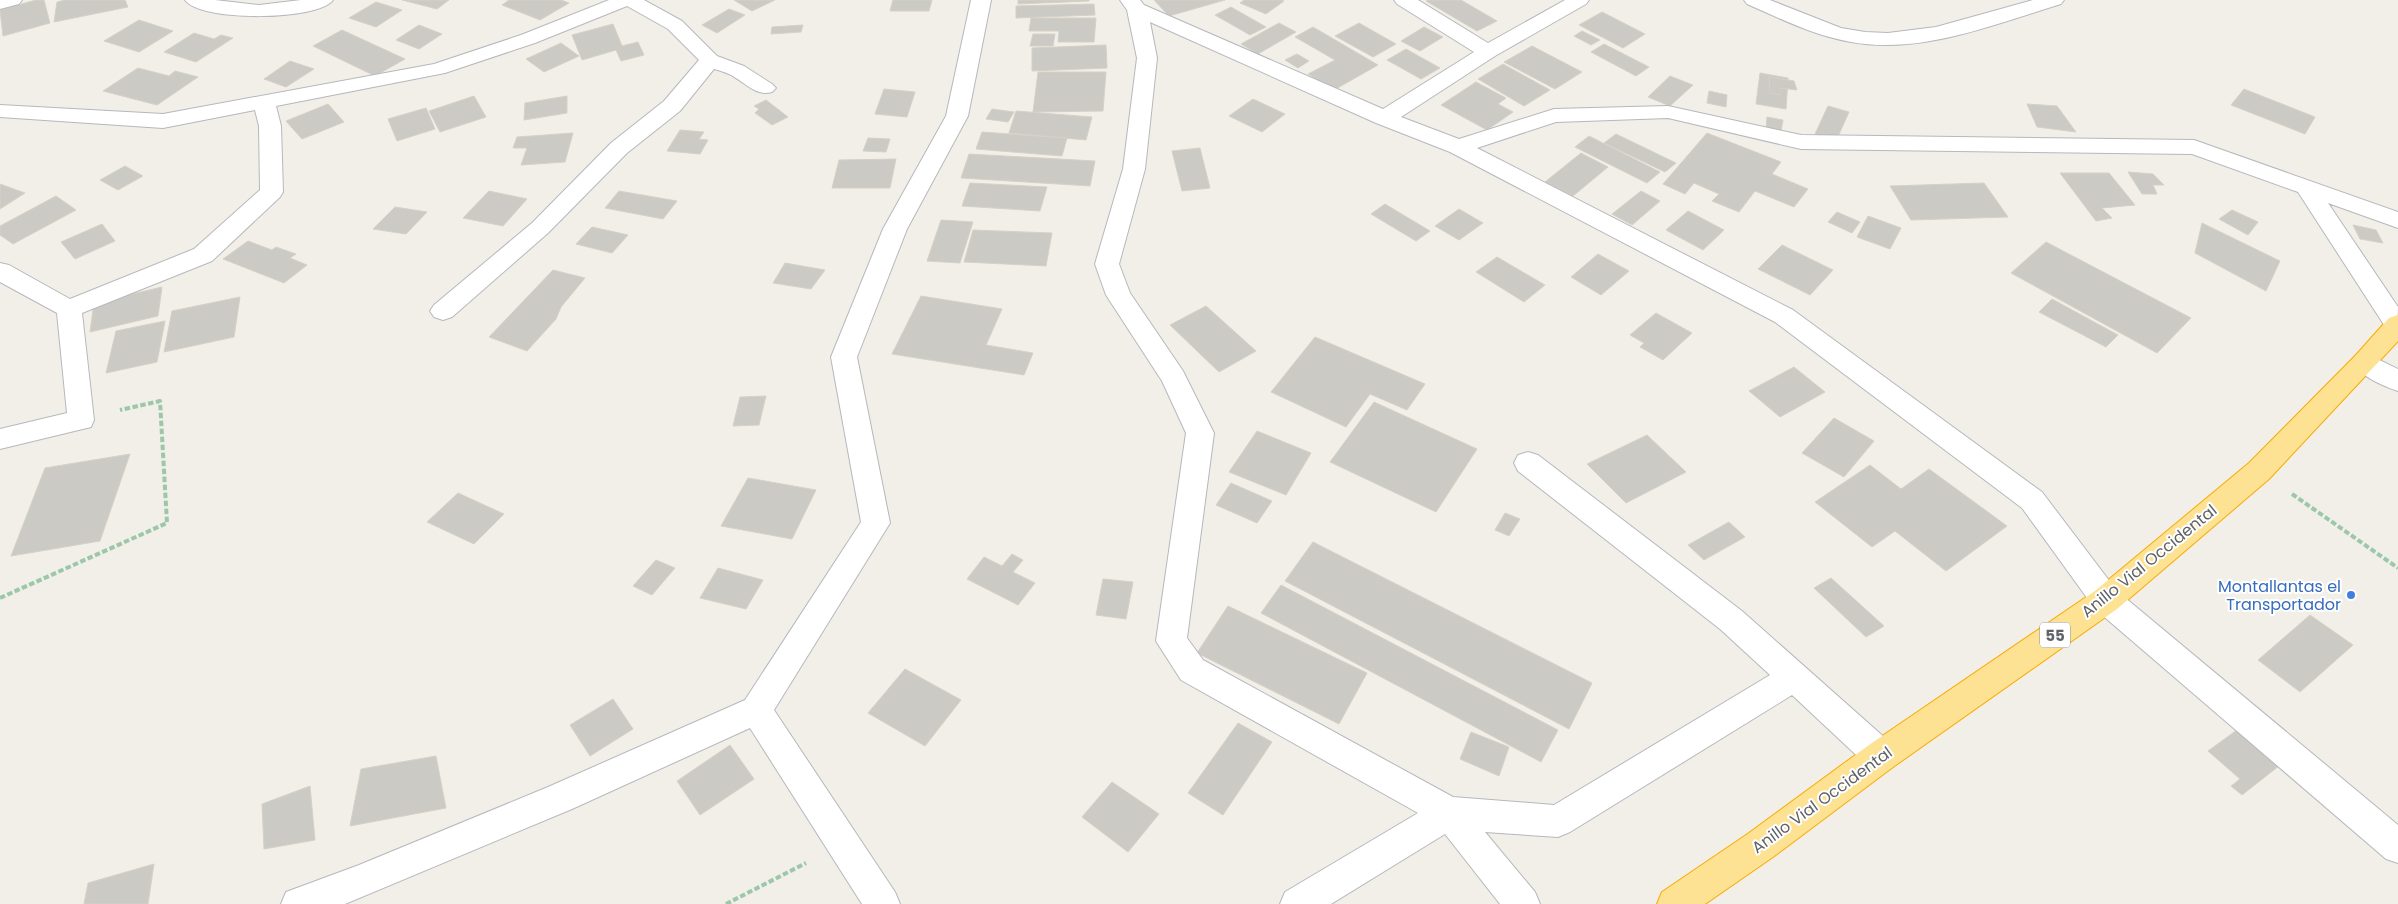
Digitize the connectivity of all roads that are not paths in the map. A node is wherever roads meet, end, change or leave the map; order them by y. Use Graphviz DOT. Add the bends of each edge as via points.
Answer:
graph roads {
  1 [pos="12,0"];
  2 [pos="195,0"];
  3 [pos="323,0"];
  4 [pos="626,0"];
  5 [pos="630,0"];
  6 [pos="981,0"];
  7 [pos="1404,0"];
  8 [pos="1579,0"];
  9 [pos="1754,0"];
  10 [pos="2054,0"];
  11 [pos="0,3"];
  12 [pos="1133,5"];
  13 [pos="1488,52"];
  14 [pos="710,60"];
  15 [pos="765,88"];
  16 [pos="264,103"];
  17 [pos="0,111"];
  18 [pos="1384,118"];
  19 [pos="1458,147"];
  20 [pos="2305,186"];
  21 [pos="2398,220"];
  22 [pos="0,271"];
  23 [pos="69,308"];
  24 [pos="443,312"];
  25 [pos="2398,324"];
  26 [pos="2366,362"];
  27 [pos="2398,381"];
  28 [pos="0,439"];
  29 [pos="1528,463"];
  30 [pos="2106,600"];
  31 [pos="1794,677"];
  32 [pos="756,710"];
  33 [pos="1881,756"];
  34 [pos="1449,813"];
  35 [pos="2398,847"];
  36 [pos="299,904"];
  37 [pos="882,904"];
  38 [pos="1298,904"];
  39 [pos="1522,904"];
  40 [pos="1675,904"];
  1 -- 11 [label="street"];
  2 -- 3 [label="street" via="214,7 256,12"];
  4 -- 16 [label="street" via="528,39 438,69"];
  5 -- 14 [label="street" via="675,25"];
  6 -- 32 [label="street" via="957,116 895,229 844,357 876,523"];
  7 -- 13 [label="street"];
  8 -- 13 [label="street"];
  9 -- 10 [label="street" via="1818,28 1866,38 1926,36"];
  12 -- 18 [label="street"];
  12 -- 34 [label="street" via="1147,58 1134,169 1106,264 1118,295 1174,378 1200,433 1171,641 1192,670"];
  13 -- 18 [label="street"];
  14 -- 15 [label="street" via="737,70"];
  14 -- 24 [label="street" via="672,106 619,148 540,228"];
  16 -- 17 [label="street" via="163,121"];
  16 -- 23 [label="street" via="270,126 272,192 203,255"];
  18 -- 19 [label="street"];
  19 -- 20 [label="street" via="1554,116 1668,112 1801,142 2194,147"];
  19 -- 30 [label="street" via="1784,316 2032,500"];
  20 -- 21 [label="street"];
  20 -- 25 [label="street"];
  22 -- 23 [label="street"];
  23 -- 28 [label="street" via="81,420"];
  25 -- 26 [label="highway, Anillo Vial Occidental / 55"];
  26 -- 27 [label="street"];
  26 -- 30 [label="highway, Anillo Vial Occidental / 55" via="2259,471"];
  29 -- 31 [label="street" via="1731,620"];
  30 -- 33 [label="highway, Anillo Vial Occidental / 55"];
  30 -- 35 [label="street"];
  31 -- 33 [label="street"];
  31 -- 34 [label="street" via="1558,821"];
  32 -- 36 [label="street" via="560,798"];
  32 -- 37 [label="street"];
  33 -- 40 [label="highway, Anillo Vial Occidental / 55"];
  34 -- 38 [label="street"];
  34 -- 39 [label="street"];
}
